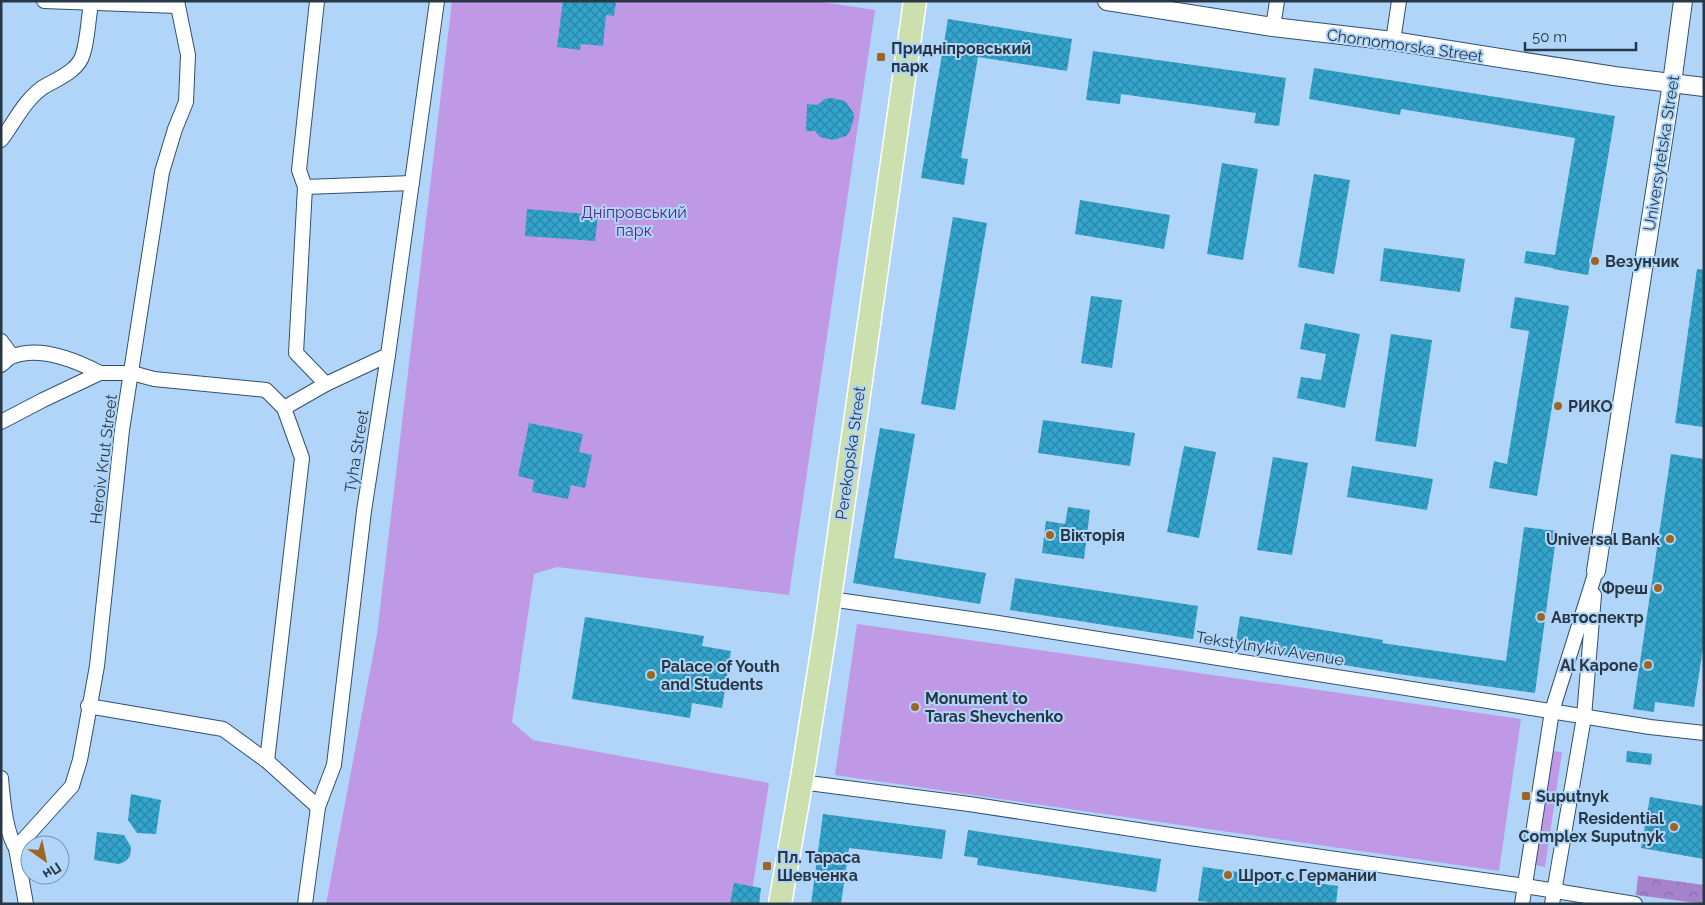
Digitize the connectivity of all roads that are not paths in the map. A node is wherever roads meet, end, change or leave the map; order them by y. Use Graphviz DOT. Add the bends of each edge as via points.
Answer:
graph roads {
  1 [pos="44,1"];
  2 [pos="317,1"];
  3 [pos="437,1"];
  4 [pos="915,1"];
  5 [pos="1107,1"];
  6 [pos="1278,1"];
  7 [pos="1399,1"];
  8 [pos="1682,1"];
  9 [pos="177,3"];
  10 [pos="91,4"];
  11 [pos="1273,27"];
  12 [pos="1393,41"];
  13 [pos="1672,83"];
  14 [pos="1704,87"];
  15 [pos="1,140"];
  16 [pos="412,183"];
  17 [pos="305,187"];
  18 [pos="1,341"];
  19 [pos="388,355"];
  20 [pos="7,360"];
  21 [pos="100,373"];
  22 [pos="132,373"];
  23 [pos="326,384"];
  24 [pos="284,408"];
  25 [pos="1,422"];
  26 [pos="1596,571"];
  27 [pos="830,598"];
  28 [pos="88,706"];
  29 [pos="1552,711"];
  30 [pos="1584,717"];
  31 [pos="1704,734"];
  32 [pos="267,762"];
  33 [pos="1,778"];
  34 [pos="801,782"];
  35 [pos="318,808"];
  36 [pos="16,848"];
  37 [pos="1525,886"];
  38 [pos="1553,897"];
  39 [pos="26,904"];
  40 [pos="305,904"];
  41 [pos="780,904"];
  42 [pos="1522,904"];
  43 [pos="1635,904"];
  1 -- 10 [label="street"];
  2 -- 17 [label="street" via="299,170"];
  3 -- 16 [label="street, Tyha Street"];
  4 -- 27 [label="main road, Perekopska Street"];
  5 -- 11 [label="street, Chornomorska Street"];
  6 -- 11 [label="street"];
  7 -- 12 [label="street"];
  8 -- 13 [label="street, Universytetska Street"];
  9 -- 10 [label="street"];
  9 -- 22 [label="street, Heroiv Krut Street" via="188,55 186,102 162,172"];
  10 -- 15 [label="street" via="83,54 78,63 41,89"];
  11 -- 12 [label="street, Chornomorska Street"];
  12 -- 13 [label="street, Chornomorska Street"];
  13 -- 14 [label="street, Chornomorska Street"];
  13 -- 26 [label="street, Universytetska Street"];
  16 -- 17 [label="street"];
  16 -- 19 [label="street, Tyha Street"];
  17 -- 23 [label="street" via="296,353"];
  18 -- 20 [label="street"];
  19 -- 23 [label="street"];
  19 -- 35 [label="street, Tyha Street" via="364,511 334,765"];
  20 -- 21 [label="street" via="28,353 57,356"];
  21 -- 22 [label="street"];
  21 -- 25 [label="street"];
  22 -- 24 [label="street" via="154,379 266,390"];
  22 -- 28 [label="street, Heroiv Krut Street" via="122,430 97,666"];
  23 -- 24 [label="street"];
  24 -- 32 [label="street" via="302,458"];
  26 -- 29 [label="street, Universytetska Street"];
  26 -- 30 [label="street, Universytetska Street"];
  27 -- 29 [label="street, Tekstylnykiv Avenue"];
  27 -- 34 [label="main road, Perekopska Street"];
  28 -- 32 [label="street" via="223,729"];
  28 -- 36 [label="street, Heroiv Krut Street" via="80,760 72,786"];
  29 -- 30 [label="street, Tekstylnykiv Avenue"];
  29 -- 37 [label="street, Universytetska Street"];
  30 -- 31 [label="street, Tekstylnykiv Avenue"];
  30 -- 38 [label="street, Universytetska Street"];
  32 -- 35 [label="street"];
  33 -- 36 [label="street" via="11,840"];
  34 -- 37 [label="street"];
  34 -- 41 [label="main road, Perekopska Street"];
  35 -- 40 [label="street, Tyha Street"];
  36 -- 39 [label="street"];
  37 -- 38 [label="street"];
  37 -- 42 [label="street, Universytetska Street"];
  38 -- 43 [label="street"];
}
